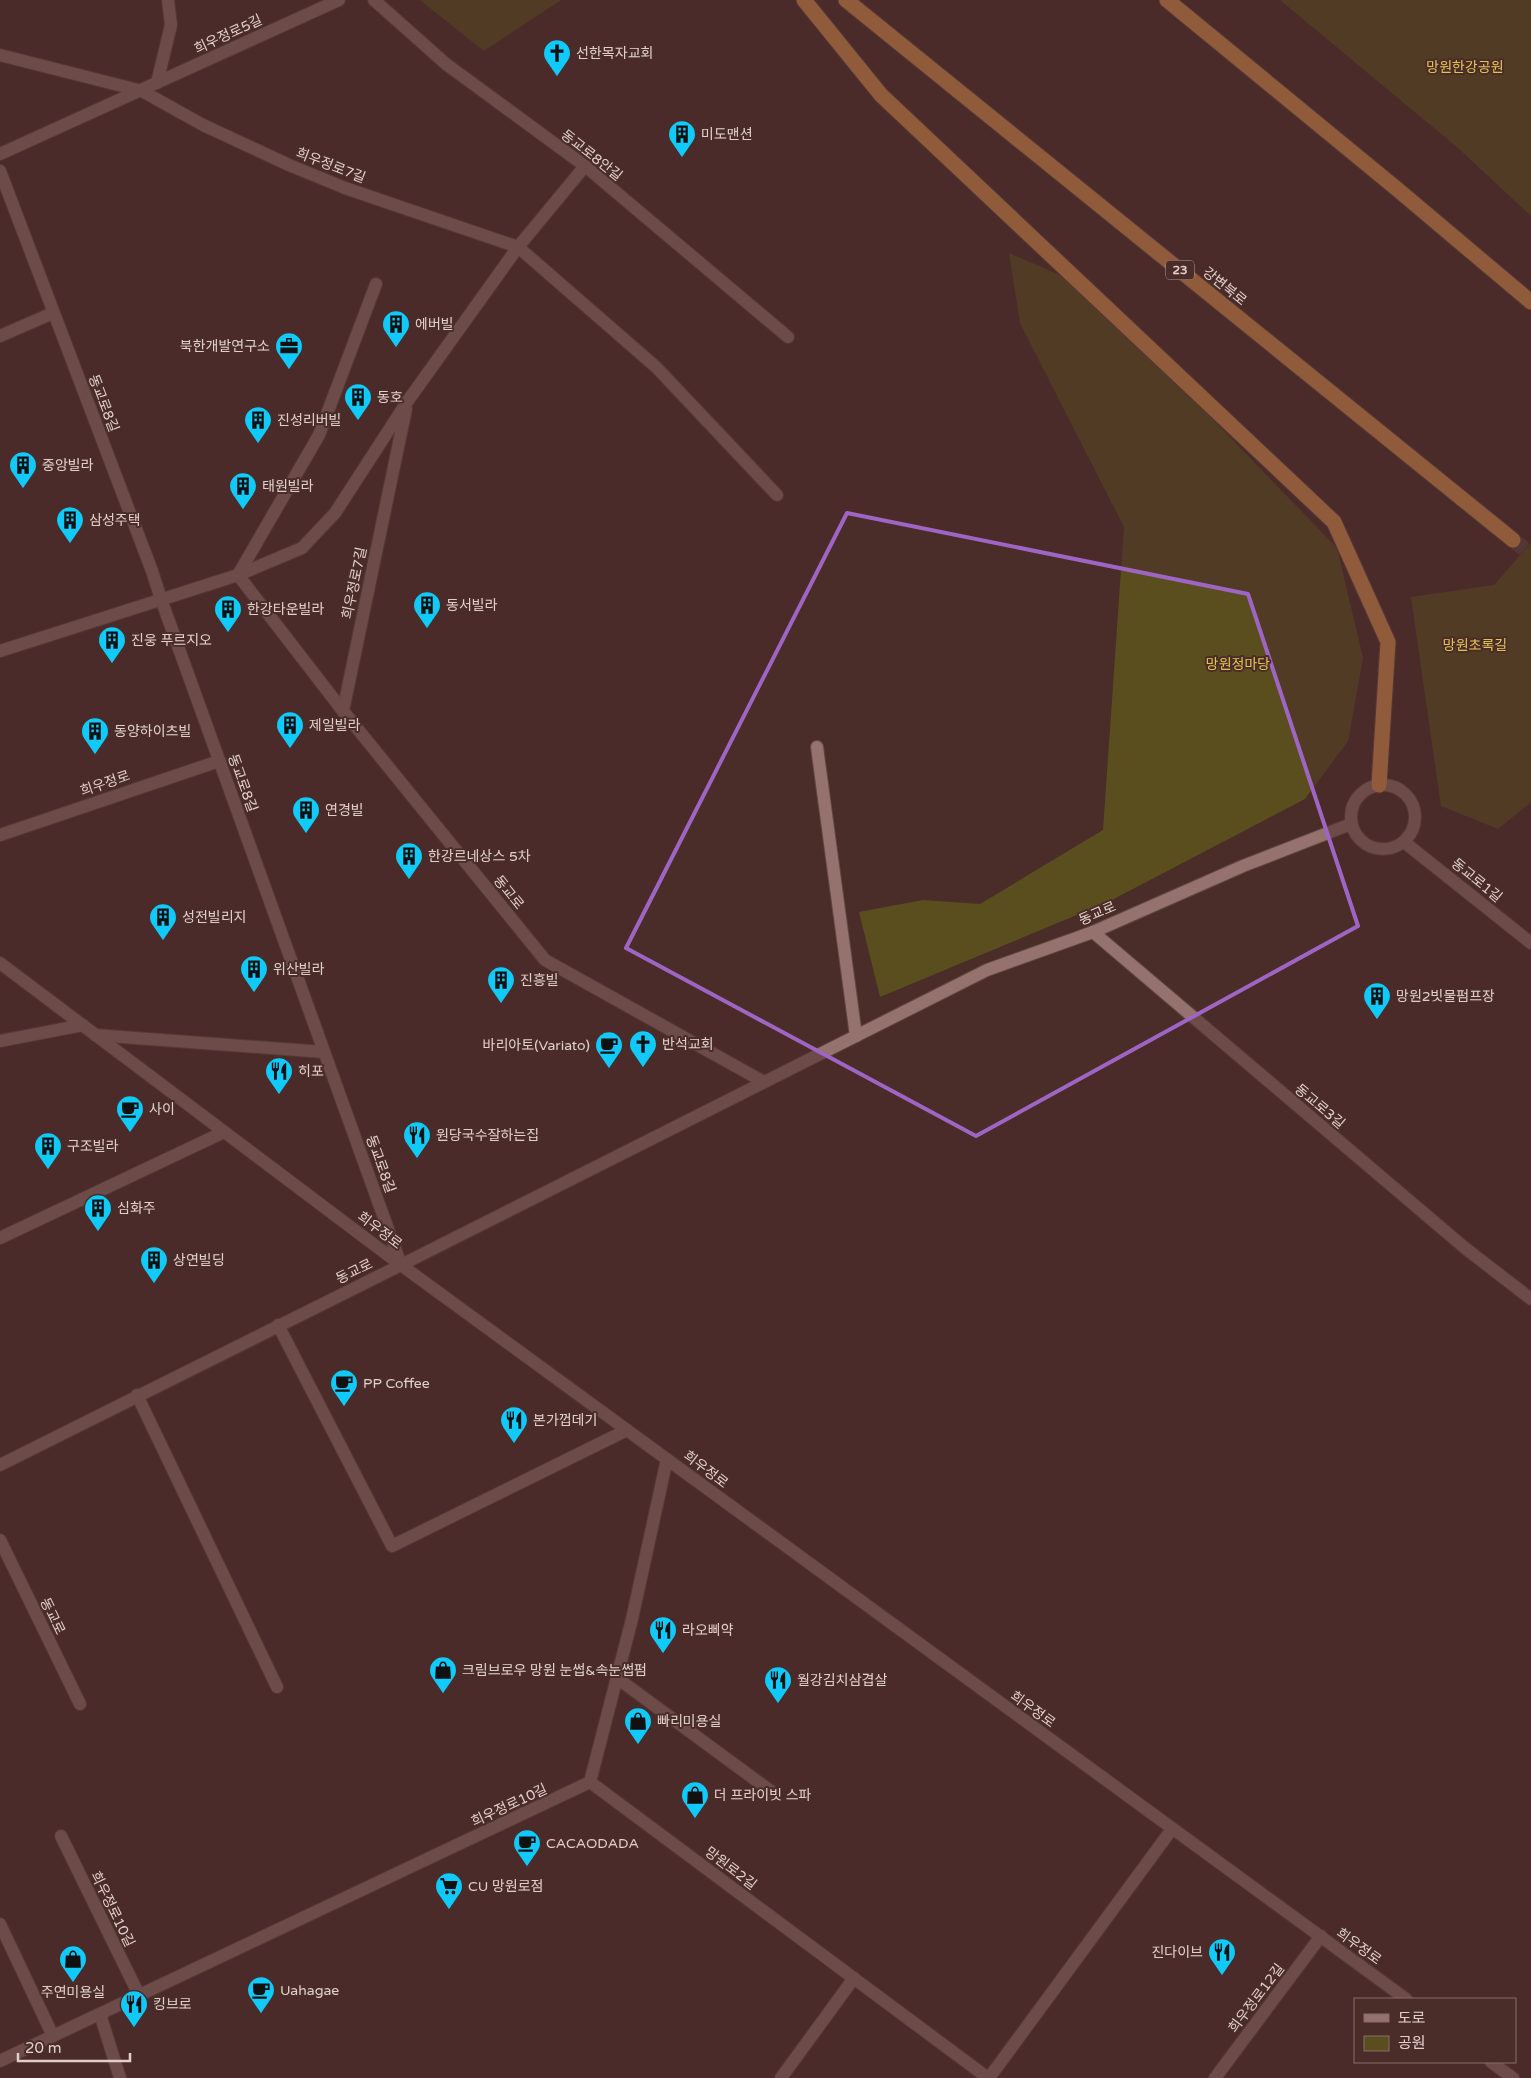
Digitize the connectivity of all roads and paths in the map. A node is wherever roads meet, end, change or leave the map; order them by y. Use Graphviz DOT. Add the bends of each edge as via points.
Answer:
graph roads {
  1 [pos="168,0"];
  2 [pos="339,0"];
  3 [pos="374,0"];
  4 [pos="804,0"];
  5 [pos="846,0"];
  6 [pos="1167,0"];
  7 [pos="0,55"];
  8 [pos="157,83"];
  9 [pos="142,91"];
  10 [pos="0,154"];
  11 [pos="585,166"];
  12 [pos="0,171"];
  13 [pos="518,247"];
  14 [pos="376,284"];
  15 [pos="1531,302"];
  16 [pos="53,313"];
  17 [pos="0,336"];
  18 [pos="788,337"];
  19 [pos="407,402"];
  20 [pos="777,495"];
  21 [pos="1513,540"];
  22 [pos="238,575"];
  23 [pos="161,600"];
  24 [pos="0,650"];
  25 [pos="343,711"];
  26 [pos="817,747"];
  27 [pos="219,761"];
  28 [pos="1379,785"];
  29 [pos="1351,824"];
  30 [pos="0,835"];
  31 [pos="1404,842"];
  32 [pos="1093,932"];
  33 [pos="1531,943"];
  34 [pos="0,963"];
  35 [pos="83,1025"];
  36 [pos="95,1035"];
  37 [pos="856,1036"];
  38 [pos="0,1041"];
  39 [pos="324,1052"];
  40 [pos="764,1082"];
  41 [pos="224,1132"];
  42 [pos="0,1238"];
  43 [pos="401,1265"];
  44 [pos="1531,1299"];
  45 [pos="278,1325"];
  46 [pos="137,1395"];
  47 [pos="627,1430"];
  48 [pos="667,1459"];
  49 [pos="0,1464"];
  50 [pos="0,1540"];
  51 [pos="617,1678"];
  52 [pos="277,1687"];
  53 [pos="80,1704"];
  54 [pos="590,1782"];
  55 [pos="772,1792"];
  56 [pos="1172,1829"];
  57 [pos="61,1836"];
  58 [pos="0,1924"];
  59 [pos="1321,1936"];
  60 [pos="854,1978"];
  61 [pos="139,1996"];
  62 [pos="1405,1998"];
  63 [pos="100,2014"];
  64 [pos="53,2036"];
  65 [pos="0,2061"];
  66 [pos="1492,2063"];
  67 [pos="120,2078"];
  68 [pos="781,2078"];
  69 [pos="989,2078"];
  70 [pos="1215,2078"];
  71 [pos="1513,2078"];
  1 -- 8 [label="street" via="171,25"];
  2 -- 8 [label="street, 희우정로5길"];
  3 -- 11 [label="street, 동교로8안길" via="446,64"];
  4 -- 28 [label="highway" via="881,95 1334,522 1388,642"];
  5 -- 21 [label="highway, 강변북로 / 23"];
  6 -- 15 [label="highway"];
  7 -- 9 [label="street"];
  8 -- 9 [label="street, 희우정로5길"];
  9 -- 10 [label="street, 희우정로5길"];
  9 -- 13 [label="street, 희우정로7길" via="203,125 288,165 345,188"];
  11 -- 13 [label="street, 희우정로7길"];
  11 -- 18 [label="street, 동교로8안길"];
  12 -- 16 [label="street, 동교로8길"];
  13 -- 19 [label="street, 희우정로7길"];
  13 -- 20 [label="street" via="656,367"];
  14 -- 22 [label="street" via="319,435"];
  16 -- 17 [label="street"];
  16 -- 23 [label="street, 동교로8길"];
  19 -- 22 [label="street, 희우정로7길" via="335,513 302,548"];
  19 -- 25 [label="street, 희우정로7길"];
  22 -- 23 [label="street, 희우정로7길"];
  22 -- 25 [label="street, 동교로"];
  23 -- 24 [label="street, 희우정로7길"];
  23 -- 27 [label="street, 동교로8길"];
  25 -- 40 [label="street, 동교로" via="545,960"];
  26 -- 37 [label="street"];
  27 -- 30 [label="street, 희우정로"];
  27 -- 39 [label="street, 동교로8길"];
  28 -- 29 [label="street" via="1360,794 1354,803"];
  28 -- 31 [label="street" via="1398,789 1412,802 1414,824"];
  29 -- 31 [label="street" via="1360,840 1377,849 1387,850"];
  29 -- 32 [label="street, 동교로" via="1243,866"];
  31 -- 33 [label="street, 동교로1길"];
  32 -- 37 [label="street, 동교로" via="986,970"];
  32 -- 44 [label="street, 동교로3길" via="1465,1248"];
  34 -- 35 [label="street, 희우정로"];
  35 -- 36 [label="street, 희우정로"];
  35 -- 38 [label="street"];
  36 -- 39 [label="street"];
  36 -- 41 [label="street, 희우정로"];
  37 -- 40 [label="street, 동교로"];
  39 -- 43 [label="street, 동교로8길"];
  40 -- 43 [label="street, 동교로"];
  41 -- 42 [label="street"];
  41 -- 43 [label="street, 희우정로"];
  43 -- 45 [label="street, 동교로"];
  43 -- 47 [label="street, 희우정로"];
  45 -- 46 [label="street, 동교로"];
  45 -- 47 [label="street" via="392,1546"];
  46 -- 49 [label="street, 동교로"];
  46 -- 52 [label="street"];
  47 -- 48 [label="street, 희우정로"];
  48 -- 51 [label="street"];
  48 -- 56 [label="street, 희우정로"];
  50 -- 53 [label="street, 동교로"];
  51 -- 54 [label="street"];
  51 -- 55 [label="street"];
  54 -- 60 [label="street, 망원로2길"];
  54 -- 61 [label="street, 희우정로10길"];
  56 -- 59 [label="street, 희우정로"];
  56 -- 69 [label="street"];
  57 -- 61 [label="street, 희우정로10길"];
  58 -- 64 [label="street"];
  59 -- 62 [label="street, 희우정로"];
  59 -- 70 [label="street, 희우정로12길"];
  60 -- 68 [label="street"];
  60 -- 69 [label="street, 망원로2길"];
  61 -- 63 [label="street, 희우정로10길"];
  63 -- 64 [label="street, 희우정로10길"];
  63 -- 67 [label="street"];
  64 -- 65 [label="street, 희우정로10길"];
  66 -- 71 [label="street"];
}
